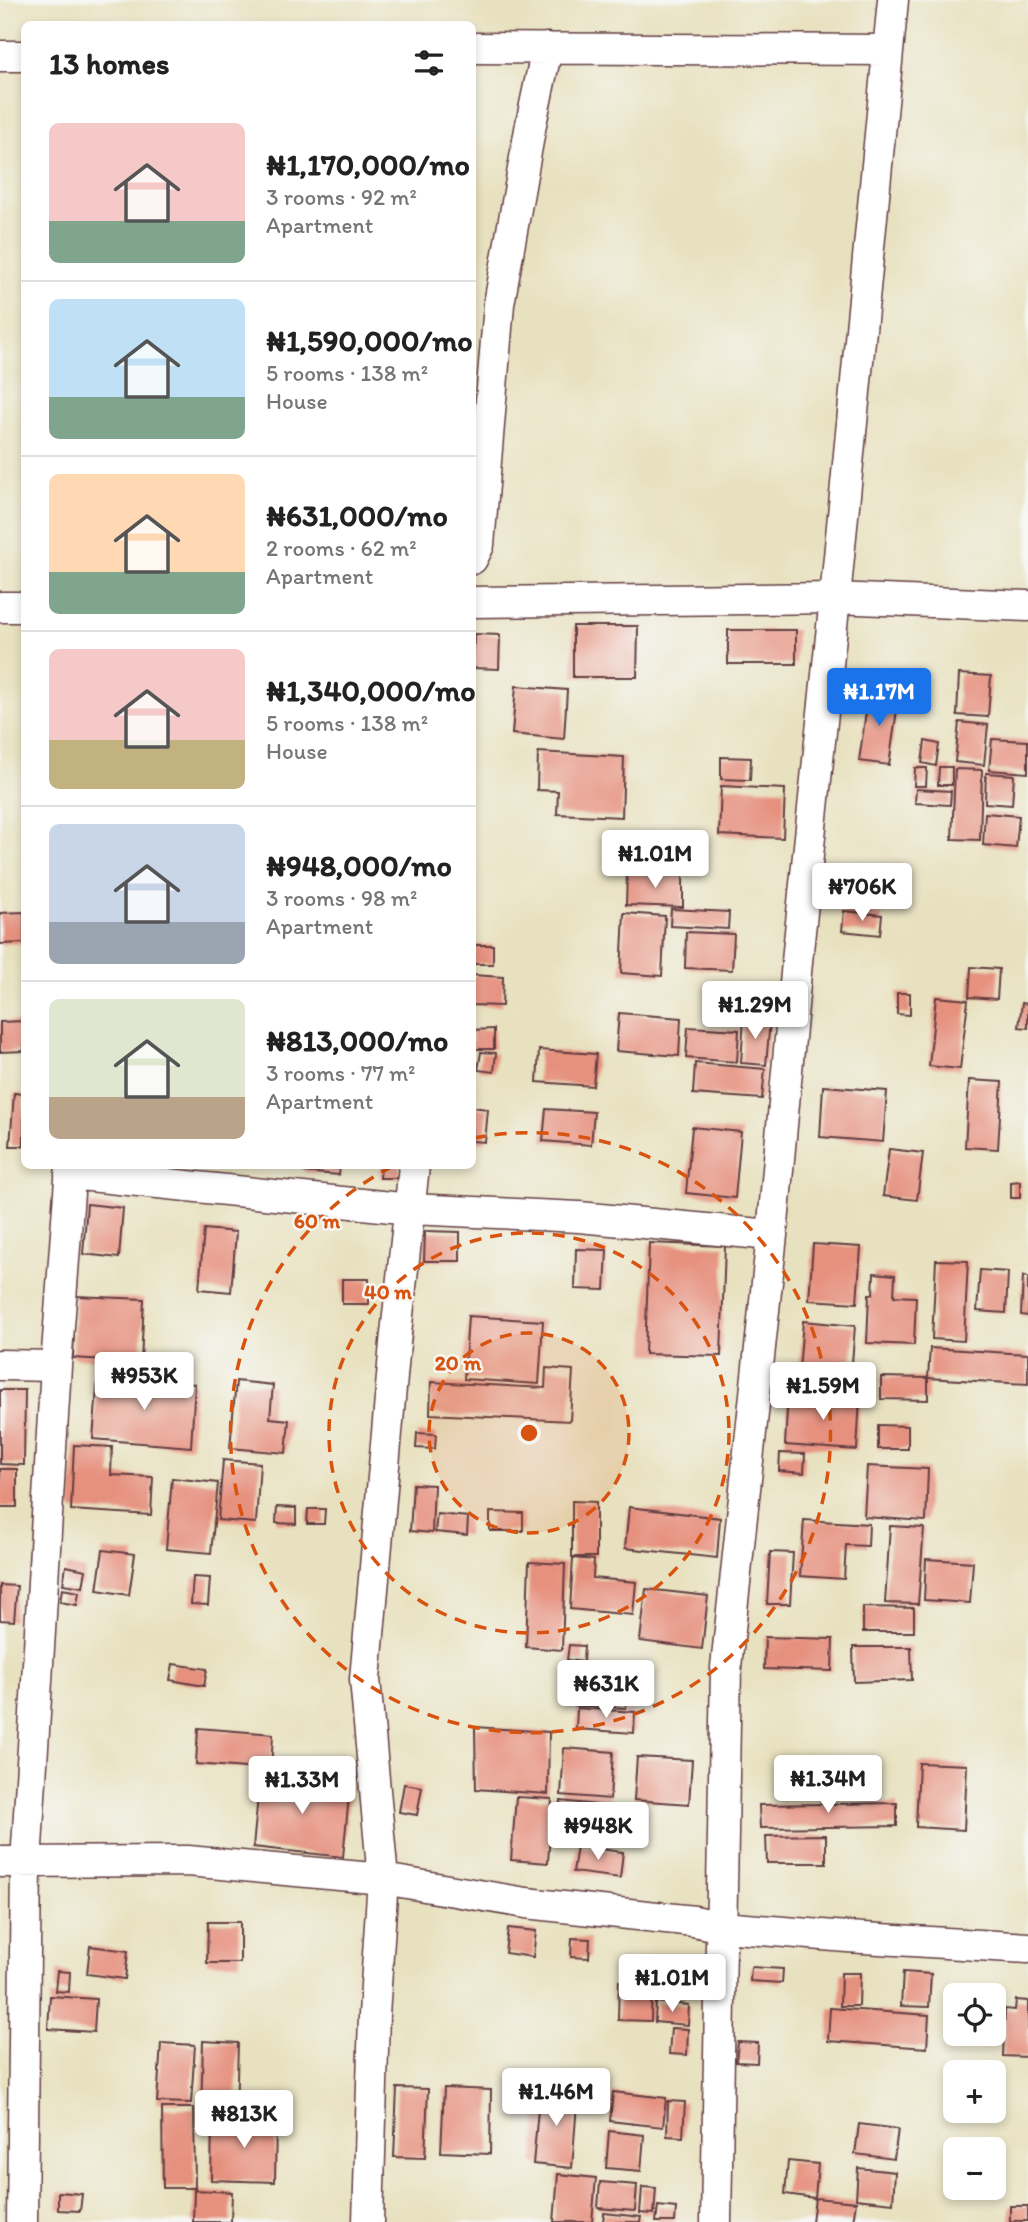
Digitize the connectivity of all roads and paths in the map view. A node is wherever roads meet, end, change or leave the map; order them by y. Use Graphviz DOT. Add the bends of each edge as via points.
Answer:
graph roads {
  1 [pos="893,0"];
  2 [pos="476,48"];
  3 [pos="547,48"];
  4 [pos="888,50"];
  5 [pos="0,56"];
  6 [pos="21,56"];
  7 [pos="476,551"];
  8 [pos="835,598"];
  9 [pos="476,603"];
  10 [pos="1028,606"];
  11 [pos="0,607"];
  12 [pos="21,607"];
  13 [pos="414,1169"];
  14 [pos="70,1170"];
  15 [pos="411,1209"];
  16 [pos="772,1235"];
  17 [pos="0,1365"];
  18 [pos="56,1366"];
  19 [pos="13,1863"];
  20 [pos="383,1879"];
  21 [pos="722,1927"];
  22 [pos="1028,1948"];
  23 [pos="22,2222"];
  24 [pos="368,2222"];
  25 [pos="716,2222"];
  1 -- 4 [label="street"];
  2 -- 3 [label="street"];
  3 -- 4 [label="street"];
  3 -- 7 [label="street" via="499,304"];
  4 -- 8 [label="street"];
  5 -- 6 [label="street"];
  8 -- 9 [label="street"];
  8 -- 10 [label="street"];
  8 -- 16 [label="street"];
  11 -- 12 [label="street"];
  13 -- 15 [label="street"];
  14 -- 15 [label="street"];
  14 -- 18 [label="street"];
  15 -- 16 [label="street" via="579,1217"];
  15 -- 20 [label="street" via="365,1679"];
  16 -- 21 [label="street" via="726,1667"];
  17 -- 18 [label="street"];
  18 -- 19 [label="street"];
  19 -- 20 [label="street" via="188,1861"];
  19 -- 23 [label="street"];
  20 -- 21 [label="street" via="526,1903"];
  20 -- 24 [label="street"];
  21 -- 22 [label="street"];
  21 -- 25 [label="street"];
}
